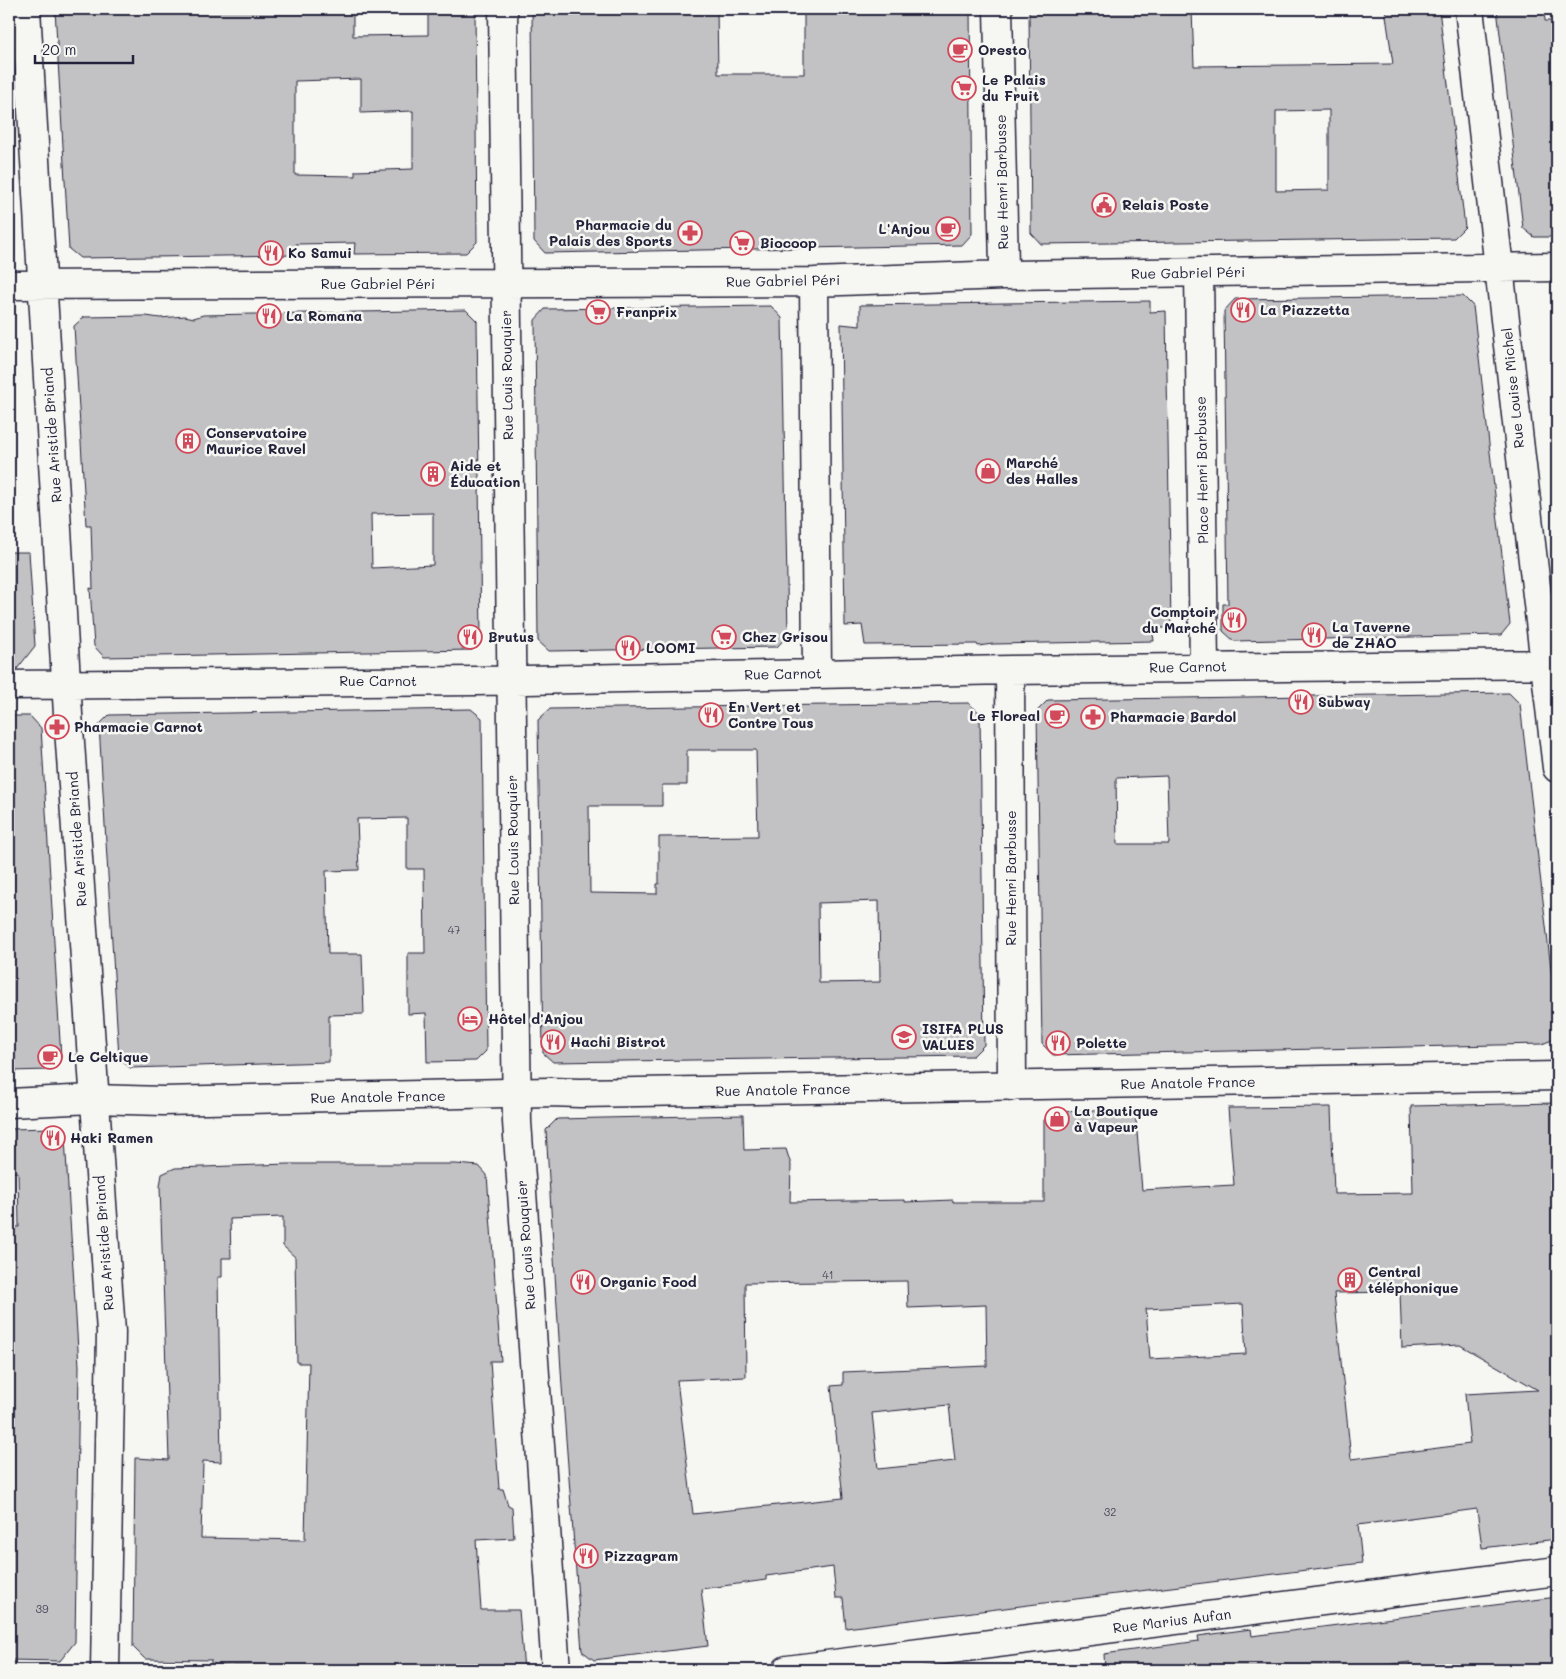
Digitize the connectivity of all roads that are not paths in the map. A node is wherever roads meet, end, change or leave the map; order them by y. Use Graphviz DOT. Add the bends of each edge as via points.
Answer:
graph roads {
  1 [pos="26,9"];
  2 [pos="503,9"];
  3 [pos="998,9"];
  4 [pos="1469,9"];
  5 [pos="1004,266"];
  6 [pos="1557,267"];
  7 [pos="1500,268"];
  8 [pos="1199,272"];
  9 [pos="814,282"];
  10 [pos="41,284"];
  11 [pos="505,284"];
  12 [pos="9,285"];
  13 [pos="1551,664"];
  14 [pos="1204,667"];
  15 [pos="1010,670"];
  16 [pos="818,673"];
  17 [pos="511,680"];
  18 [pos="67,684"];
  19 [pos="9,685"];
  20 [pos="1557,768"];
  21 [pos="1557,1076"];
  22 [pos="1012,1086"];
  23 [pos="517,1093"];
  24 [pos="93,1099"];
  25 [pos="9,1103"];
  26 [pos="1557,1571"];
  27 [pos="105,1670"];
  28 [pos="556,1670"];
  29 [pos="787,1670"];
  1 -- 10 [label="street, Rue Aristide Briand"];
  2 -- 11 [label="street, Rue Louis Rouquier"];
  3 -- 5 [label="street, Rue Henri Barbusse"];
  4 -- 7 [label="street, Rue Louise Michel"];
  6 -- 7 [label="street, Rue Gabriel Péri"];
  7 -- 8 [label="street, Rue Gabriel Péri"];
  7 -- 13 [label="street, Rue Louise Michel"];
  8 -- 9 [label="street, Rue Gabriel Péri"];
  8 -- 14 [label="street, Place Henri Barbusse"];
  9 -- 11 [label="street, Rue Gabriel Péri"];
  9 -- 16 [label="street"];
  10 -- 11 [label="street, Rue Gabriel Péri"];
  10 -- 12 [label="street, Rue Gabriel Péri"];
  10 -- 18 [label="street, Rue Aristide Briand"];
  11 -- 17 [label="street, Rue Louis Rouquier"];
  13 -- 14 [label="street, Rue Carnot"];
  13 -- 20 [label="street, Rue Louise Michel"];
  14 -- 15 [label="street, Rue Carnot"];
  15 -- 16 [label="street, Rue Carnot"];
  15 -- 22 [label="street, Rue Henri Barbusse"];
  16 -- 17 [label="street, Rue Carnot"];
  17 -- 18 [label="street, Rue Carnot"];
  17 -- 23 [label="street, Rue Louis Rouquier"];
  18 -- 19 [label="street, Rue Carnot"];
  18 -- 24 [label="street, Rue Aristide Briand"];
  21 -- 22 [label="street, Rue Anatole France"];
  22 -- 23 [label="street, Rue Anatole France"];
  23 -- 24 [label="street, Rue Anatole France" via="164,1101"];
  23 -- 28 [label="street, Rue Louis Rouquier"];
  24 -- 25 [label="street, Rue Anatole France"];
  24 -- 27 [label="street, Rue Aristide Briand" via="110,1332"];
  26 -- 29 [label="street, Rue Marius Aufan"];
}
